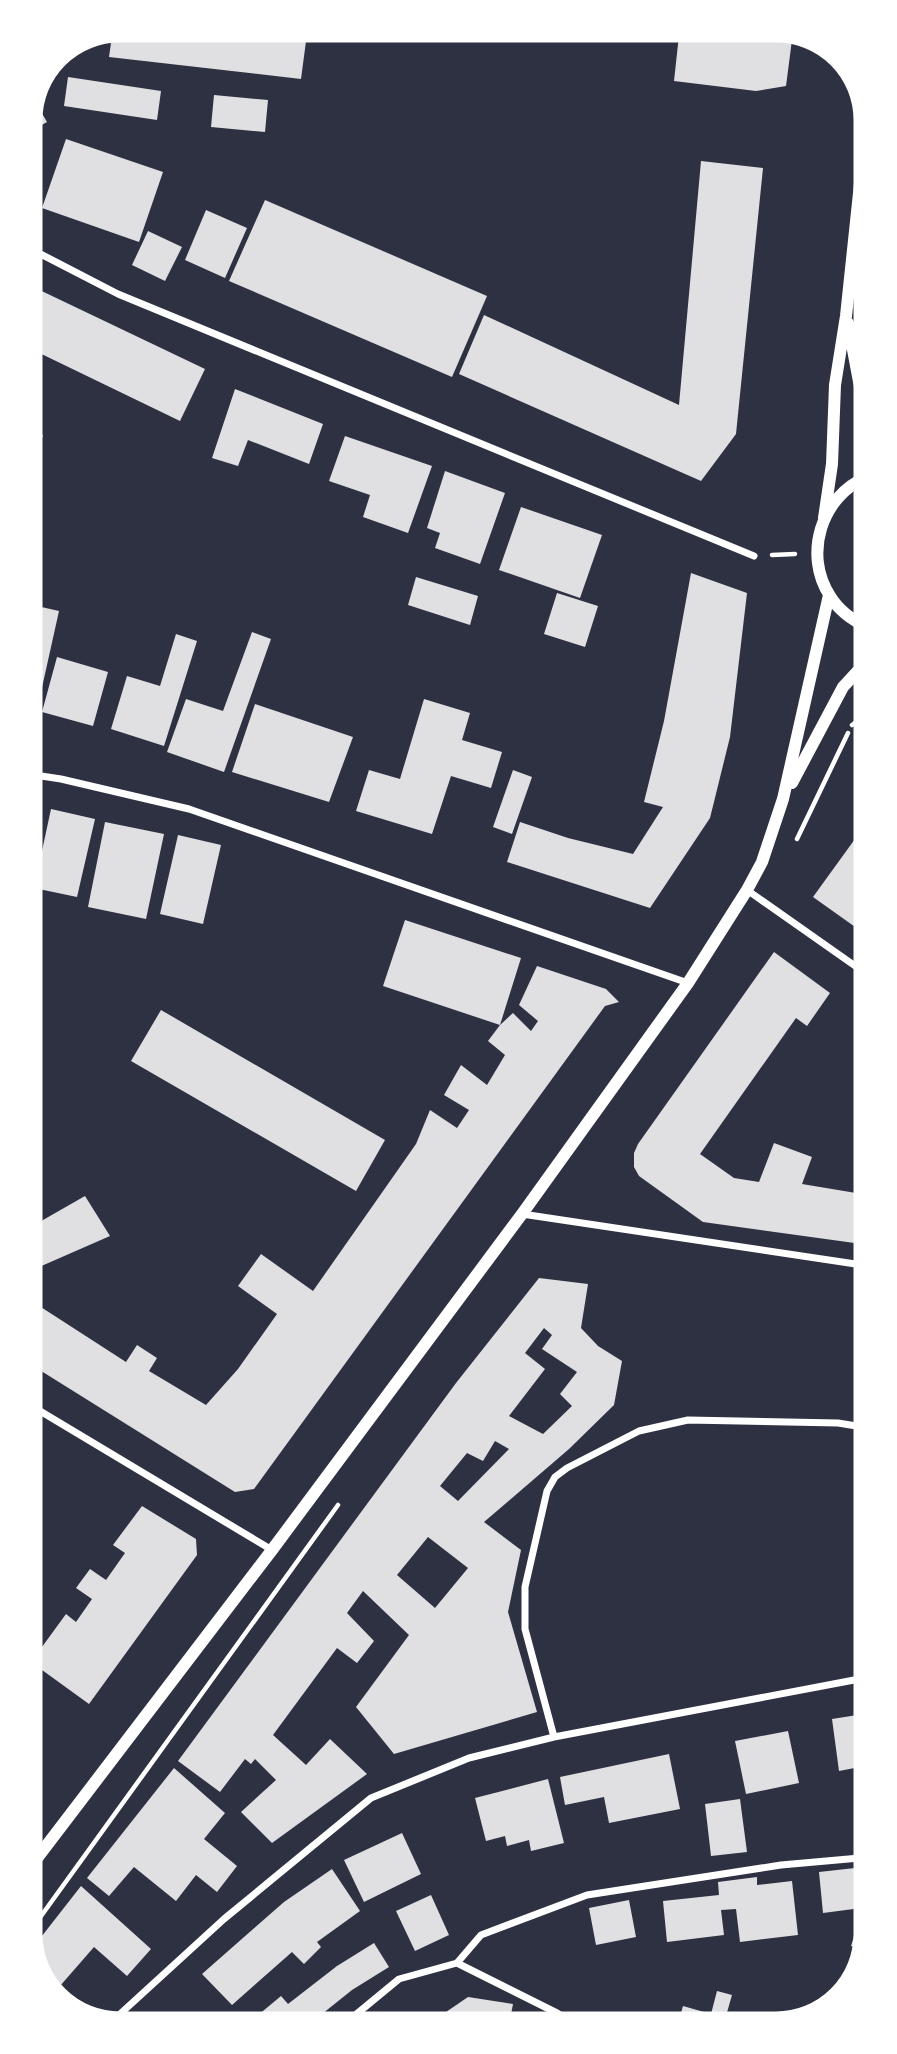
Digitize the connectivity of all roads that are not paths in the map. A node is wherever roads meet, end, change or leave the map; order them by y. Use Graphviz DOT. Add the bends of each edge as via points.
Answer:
graph roads {
  1 [pos="858,203"];
  2 [pos="39,253"];
  3 [pos="846,316"];
  4 [pos="858,377"];
  5 [pos="858,482"];
  6 [pos="824,518"];
  7 [pos="754,556"];
  8 [pos="829,596"];
  9 [pos="858,622"];
  10 [pos="858,671"];
  11 [pos="39,776"];
  12 [pos="783,799"];
  13 [pos="747,890"];
  14 [pos="858,968"];
  15 [pos="688,983"];
  16 [pos="522,1214"];
  17 [pos="858,1264"];
  18 [pos="38,1410"];
  19 [pos="858,1426"];
  20 [pos="272,1550"];
  21 [pos="858,1679"];
  22 [pos="554,1738"];
  23 [pos="38,1857"];
  24 [pos="858,1858"];
  25 [pos="457,1963"];
  26 [pos="119,2015"];
  27 [pos="355,2015"];
  28 [pos="562,2016"];
  1 -- 3 [label="street"];
  2 -- 7 [label="street" via="118,294"];
  3 -- 4 [label="street"];
  3 -- 6 [label="street"];
  5 -- 6 [label="street" via="834,502"];
  6 -- 8 [label="street" via="817,553"];
  8 -- 9 [label="street"];
  8 -- 12 [label="street"];
  10 -- 12 [label="street" via="843,687"];
  11 -- 15 [label="street" via="189,809"];
  12 -- 13 [label="street" via="762,862"];
  13 -- 14 [label="street"];
  13 -- 15 [label="street"];
  15 -- 16 [label="street"];
  16 -- 17 [label="street"];
  16 -- 20 [label="street"];
  18 -- 20 [label="street"];
  19 -- 22 [label="street" via="688,1420 639,1431 555,1477 547,1491 525,1587 525,1629"];
  20 -- 23 [label="street"];
  21 -- 22 [label="street"];
  22 -- 26 [label="street" via="469,1758 370,1798 224,1919"];
  24 -- 25 [label="street" via="587,1895 481,1936"];
  25 -- 27 [label="street" via="399,1979"];
  25 -- 28 [label="street"];
}
